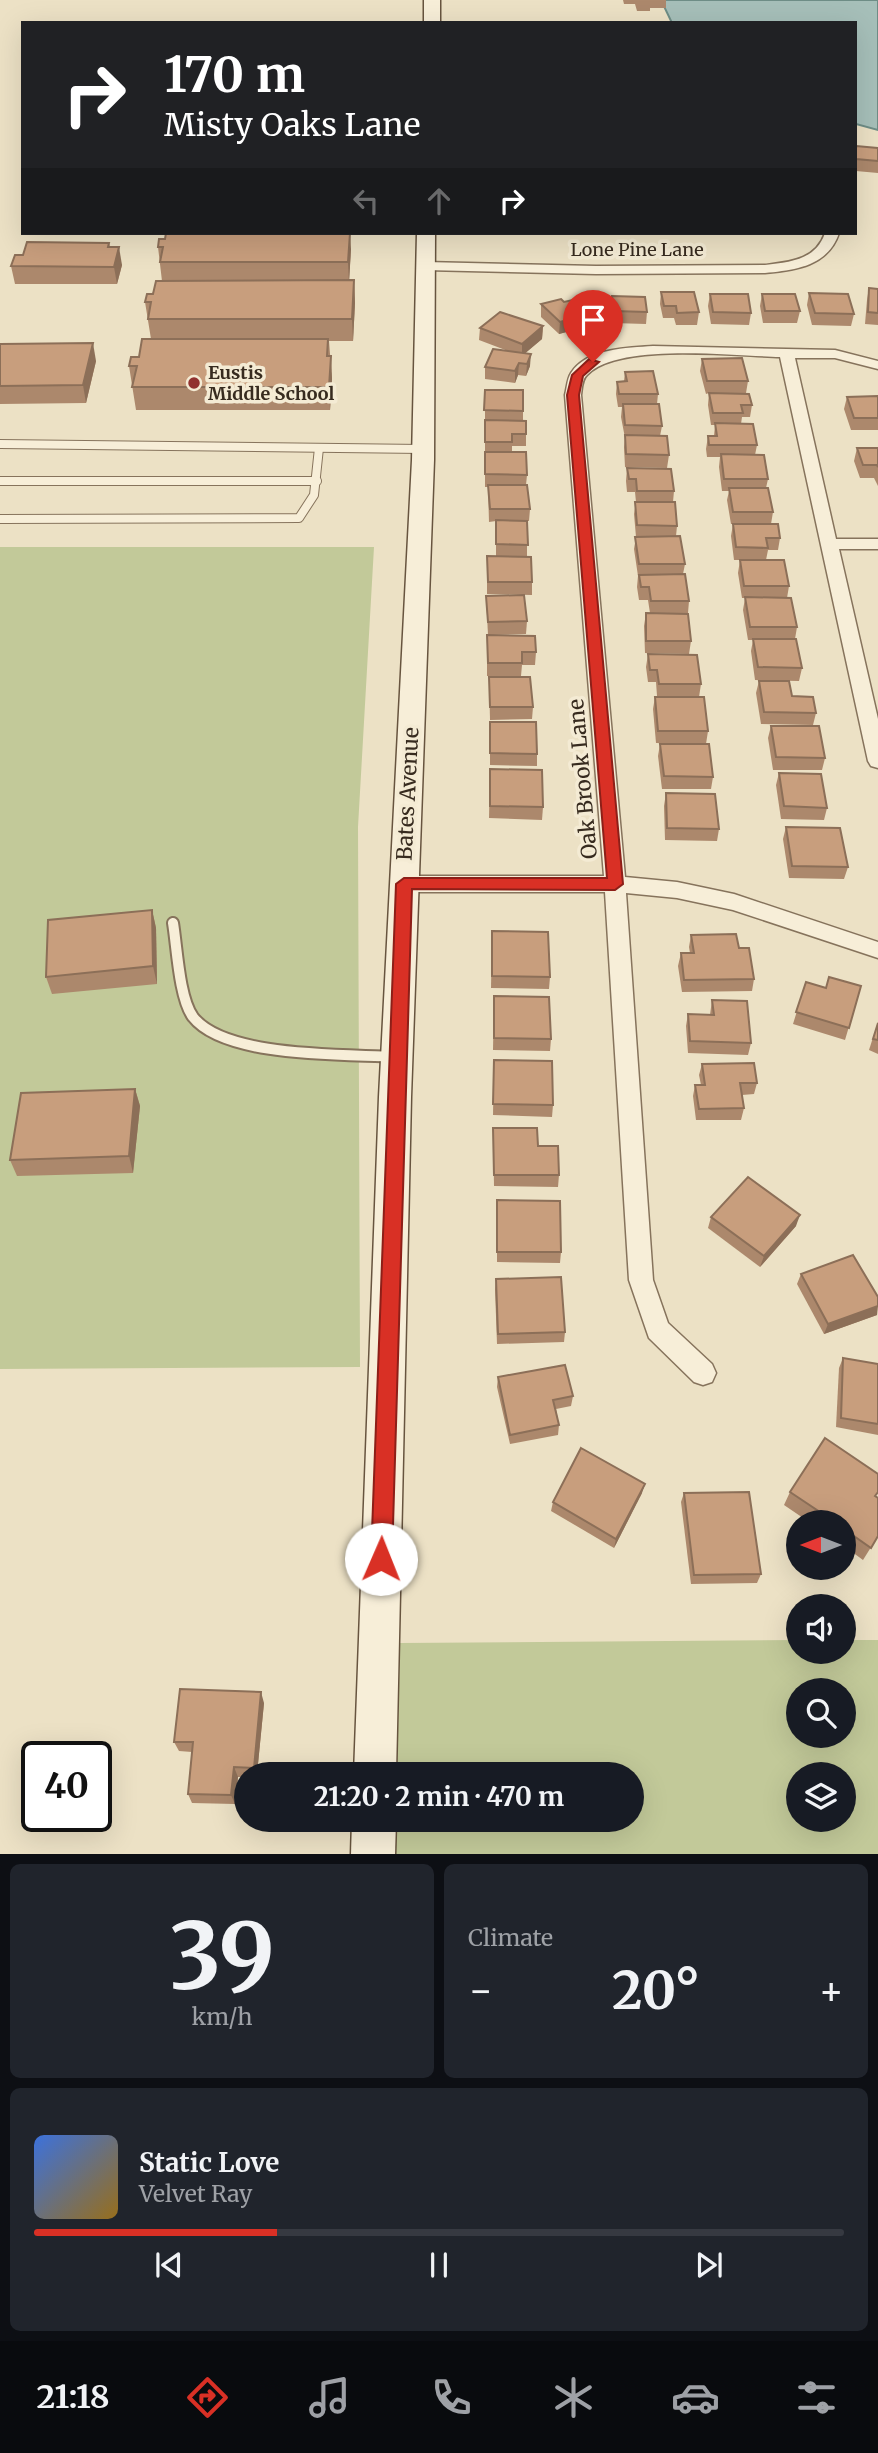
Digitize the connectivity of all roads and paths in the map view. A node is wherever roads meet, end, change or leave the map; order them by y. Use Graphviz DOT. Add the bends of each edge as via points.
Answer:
graph roads {
  1 [pos="432,0"];
  2 [pos="432,21"];
  3 [pos="426,235"];
  4 [pos="831,235"];
  5 [pos="425,266"];
  6 [pos="786,352"];
  7 [pos="878,365"];
  8 [pos="0,444"];
  9 [pos="319,448"];
  10 [pos="423,449"];
  11 [pos="0,481"];
  12 [pos="317,481"];
  13 [pos="0,519"];
  14 [pos="828,544"];
  15 [pos="878,544"];
  16 [pos="878,761"];
  17 [pos="404,884"];
  18 [pos="615,884"];
  19 [pos="173,923"];
  20 [pos="878,950"];
  21 [pos="396,1058"];
  22 [pos="704,1373"];
  23 [pos="375,1762"];
  24 [pos="374,1832"];
  25 [pos="373,1854"];
  1 -- 2 [label="street"];
  3 -- 5 [label="street, Bates Avenue"];
  4 -- 5 [label="street, Lone Pine Lane" via="828,247 805,262 766,268"];
  5 -- 10 [label="street, Bates Avenue"];
  6 -- 7 [label="street, Oak Brook Lane" via="835,354"];
  6 -- 14 [label="street"];
  6 -- 18 [label="street, Oak Brook Lane" via="653,350 615,354 593,362 578,375 573,395"];
  8 -- 9 [label="lane"];
  9 -- 10 [label="lane"];
  9 -- 12 [label="lane"];
  10 -- 17 [label="street, Bates Avenue"];
  11 -- 12 [label="lane"];
  12 -- 13 [label="lane" via="311,502 299,518"];
  14 -- 15 [label="street"];
  14 -- 16 [label="street"];
  17 -- 18 [label="street"];
  17 -- 21 [label="street, Bates Avenue"];
  18 -- 20 [label="street" via="734,902"];
  18 -- 22 [label="street, Oak Brook Lane" via="641,1280 657,1330"];
  19 -- 21 [label="lane" via="191,1015 203,1029 263,1048"];
  21 -- 23 [label="street, Bates Avenue"];
  24 -- 25 [label="street"];
}
